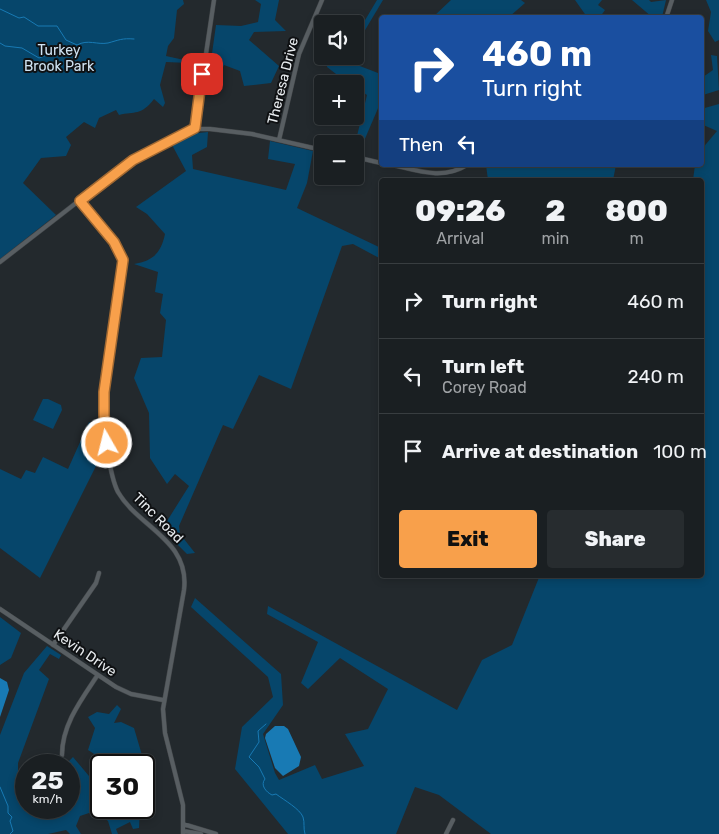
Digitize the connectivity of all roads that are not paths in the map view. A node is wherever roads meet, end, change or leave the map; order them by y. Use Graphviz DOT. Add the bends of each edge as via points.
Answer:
graph roads {
  1 [pos="214,0"];
  2 [pos="322,0"];
  3 [pos="672,0"];
  4 [pos="667,15"];
  5 [pos="195,128"];
  6 [pos="279,140"];
  7 [pos="314,148"];
  8 [pos="364,159"];
  9 [pos="379,163"];
  10 [pos="402,167"];
  11 [pos="463,167"];
  12 [pos="80,201"];
  13 [pos="0,262"];
  14 [pos="99,573"];
  15 [pos="0,609"];
  16 [pos="53,645"];
  17 [pos="97,676"];
  18 [pos="164,700"];
  19 [pos="62,754"];
  20 [pos="453,820"];
  21 [pos="183,824"];
  22 [pos="183,832"];
  23 [pos="201,834"];
  24 [pos="216,834"];
  25 [pos="446,834"];
  1 -- 5 [label="street"];
  2 -- 6 [label="street, Theresa Drive" via="299,54"];
  3 -- 4 [label="street"];
  5 -- 6 [label="street"];
  5 -- 12 [label="street" via="133,160"];
  6 -- 7 [label="street"];
  8 -- 9 [label="street"];
  10 -- 11 [label="street" via="442,175"];
  12 -- 13 [label="street"];
  12 -- 18 [label="street, Tinc Road" via="114,242 123,260 103,405 114,482 125,500 174,548 184,572 184,590"];
  14 -- 16 [label="street" via="96,583"];
  15 -- 16 [label="street, Kevin Drive"];
  16 -- 17 [label="street, Kevin Drive"];
  17 -- 18 [label="street, Kevin Drive" via="131,694"];
  17 -- 19 [label="street" via="72,716"];
  18 -- 21 [label="street, Tinc Road" via="164,728 182,799"];
  20 -- 25 [label="street"];
  21 -- 22 [label="street, Tinc Road"];
  21 -- 24 [label="street"];
  22 -- 23 [label="street"];
}
